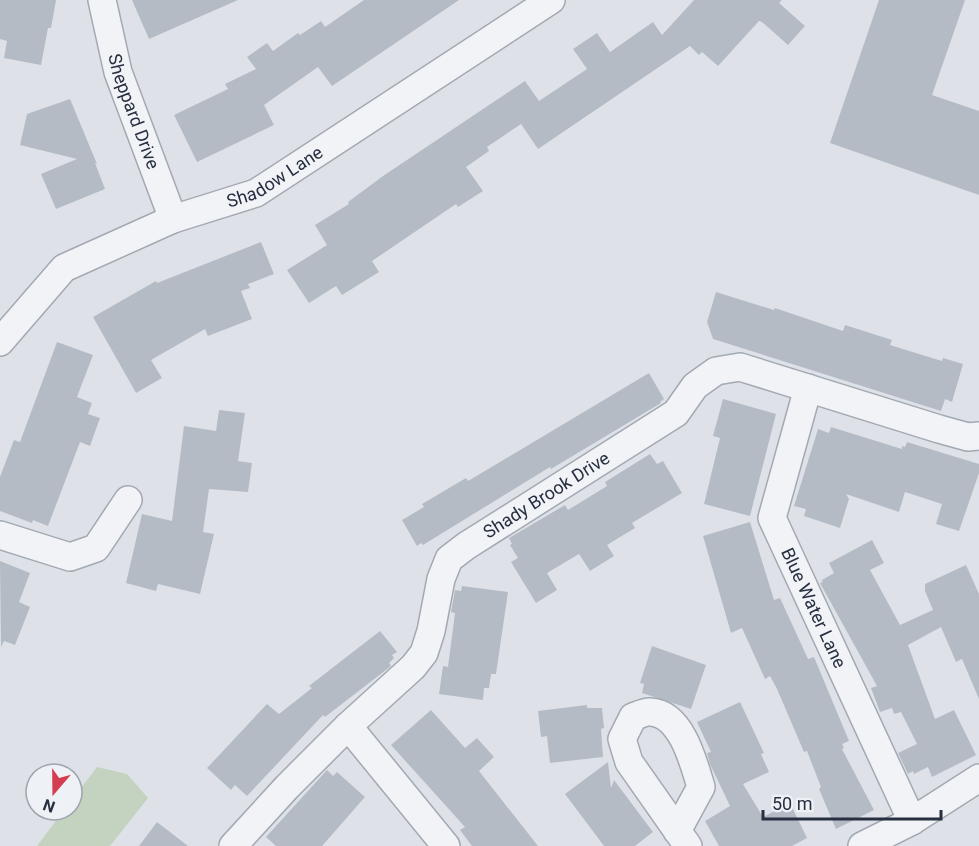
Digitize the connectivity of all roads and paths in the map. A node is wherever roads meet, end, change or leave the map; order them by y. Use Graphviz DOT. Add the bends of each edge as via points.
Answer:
graph roads {
  1 [pos="102,0"];
  2 [pos="550,0"];
  3 [pos="173,219"];
  4 [pos="0,342"];
  5 [pos="808,388"];
  6 [pos="979,436"];
  7 [pos="128,500"];
  8 [pos="0,535"];
  9 [pos="348,726"];
  10 [pos="979,778"];
  11 [pos="912,820"];
  12 [pos="233,846"];
  13 [pos="446,846"];
  14 [pos="862,846"];
  1 -- 3 [label="street, Sheppard Drive" via="118,72"];
  2 -- 3 [label="street, Shadow Lane" via="256,193"];
  3 -- 4 [label="street, Shadow Lane" via="64,268"];
  5 -- 6 [label="street, Shady Brook Drive" via="939,429"];
  5 -- 9 [label="street, Shady Brook Drive" via="740,367 716,371 695,386 676,413 466,546 449,560 441,579 424,653"];
  5 -- 11 [label="street, Blue Water Lane" via="772,518"];
  7 -- 8 [label="street" via="96,548 70,557"];
  9 -- 12 [label="street, Shady Brook Drive"];
  9 -- 13 [label="street"];
  10 -- 11 [label="street"];
  11 -- 14 [label="street"];
}
